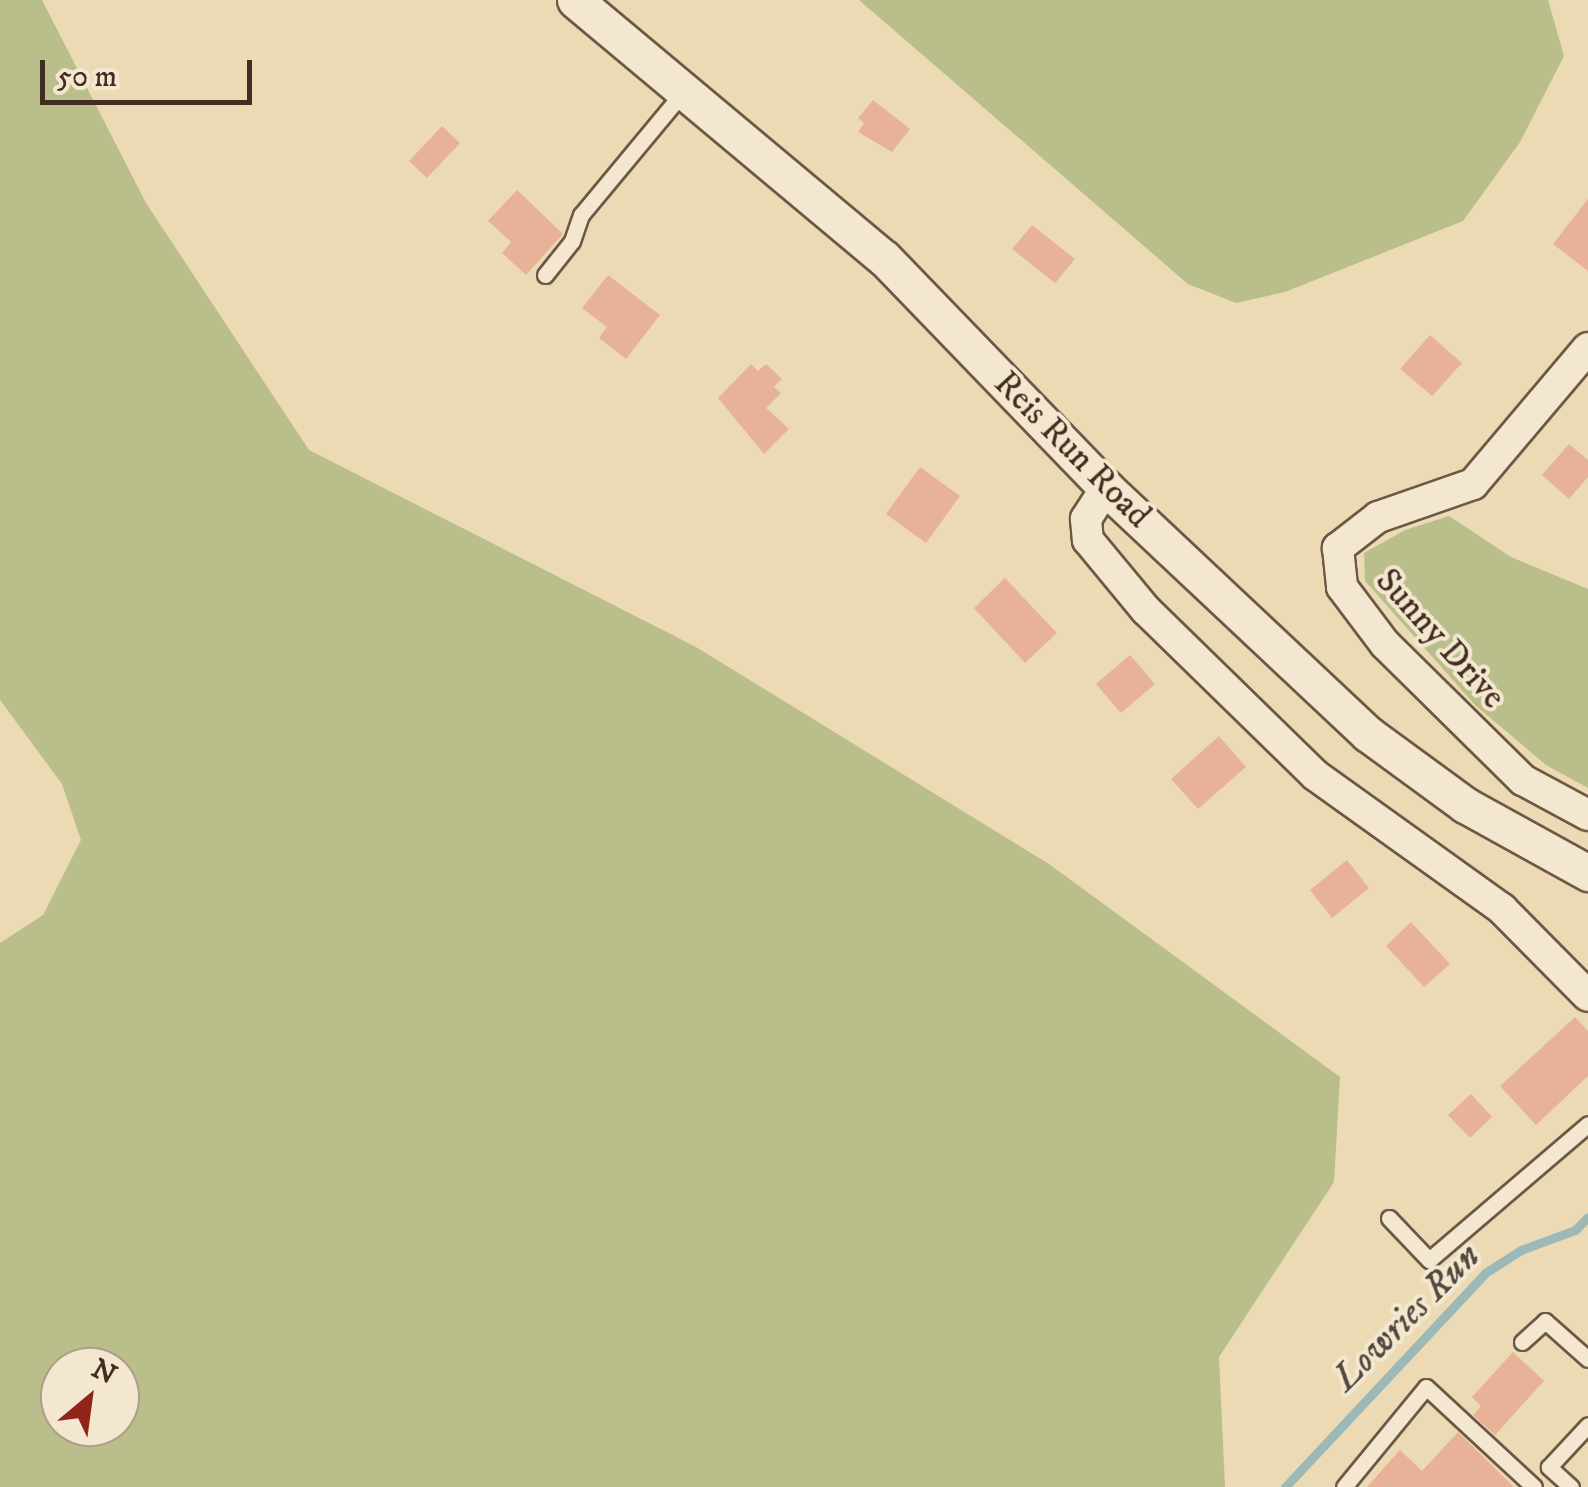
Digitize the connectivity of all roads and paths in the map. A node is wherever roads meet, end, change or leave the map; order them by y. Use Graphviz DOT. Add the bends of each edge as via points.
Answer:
graph roads {
  1 [pos="575,0"];
  2 [pos="684,92"];
  3 [pos="545,274"];
  4 [pos="1588,348"];
  5 [pos="1106,488"];
  6 [pos="1588,815"];
  7 [pos="1588,873"];
  8 [pos="1588,996"];
  9 [pos="1588,1124"];
  10 [pos="1390,1218"];
  11 [pos="1522,1342"];
  12 [pos="1588,1358"];
  13 [pos="1588,1425"];
  14 [pos="1344,1487"];
  15 [pos="1534,1487"];
  16 [pos="1571,1487"];
  1 -- 2 [label="street, Reis Run Road"];
  2 -- 3 [label="lane" via="580,215 572,240"];
  2 -- 5 [label="street, Reis Run Road" via="884,258"];
  4 -- 6 [label="street, Sunny Drive" via="1473,484 1378,517 1338,548 1342,587 1385,644 1523,780"];
  5 -- 7 [label="street, Reis Run Road" via="1368,734 1465,805"];
  5 -- 8 [label="street" via="1086,519 1088,540 1146,610 1315,775 1502,909"];
  9 -- 10 [label="lane" via="1429,1260"];
  11 -- 12 [label="lane" via="1545,1321"];
  13 -- 16 [label="lane" via="1549,1467"];
  14 -- 15 [label="lane" via="1426,1387"];
}
